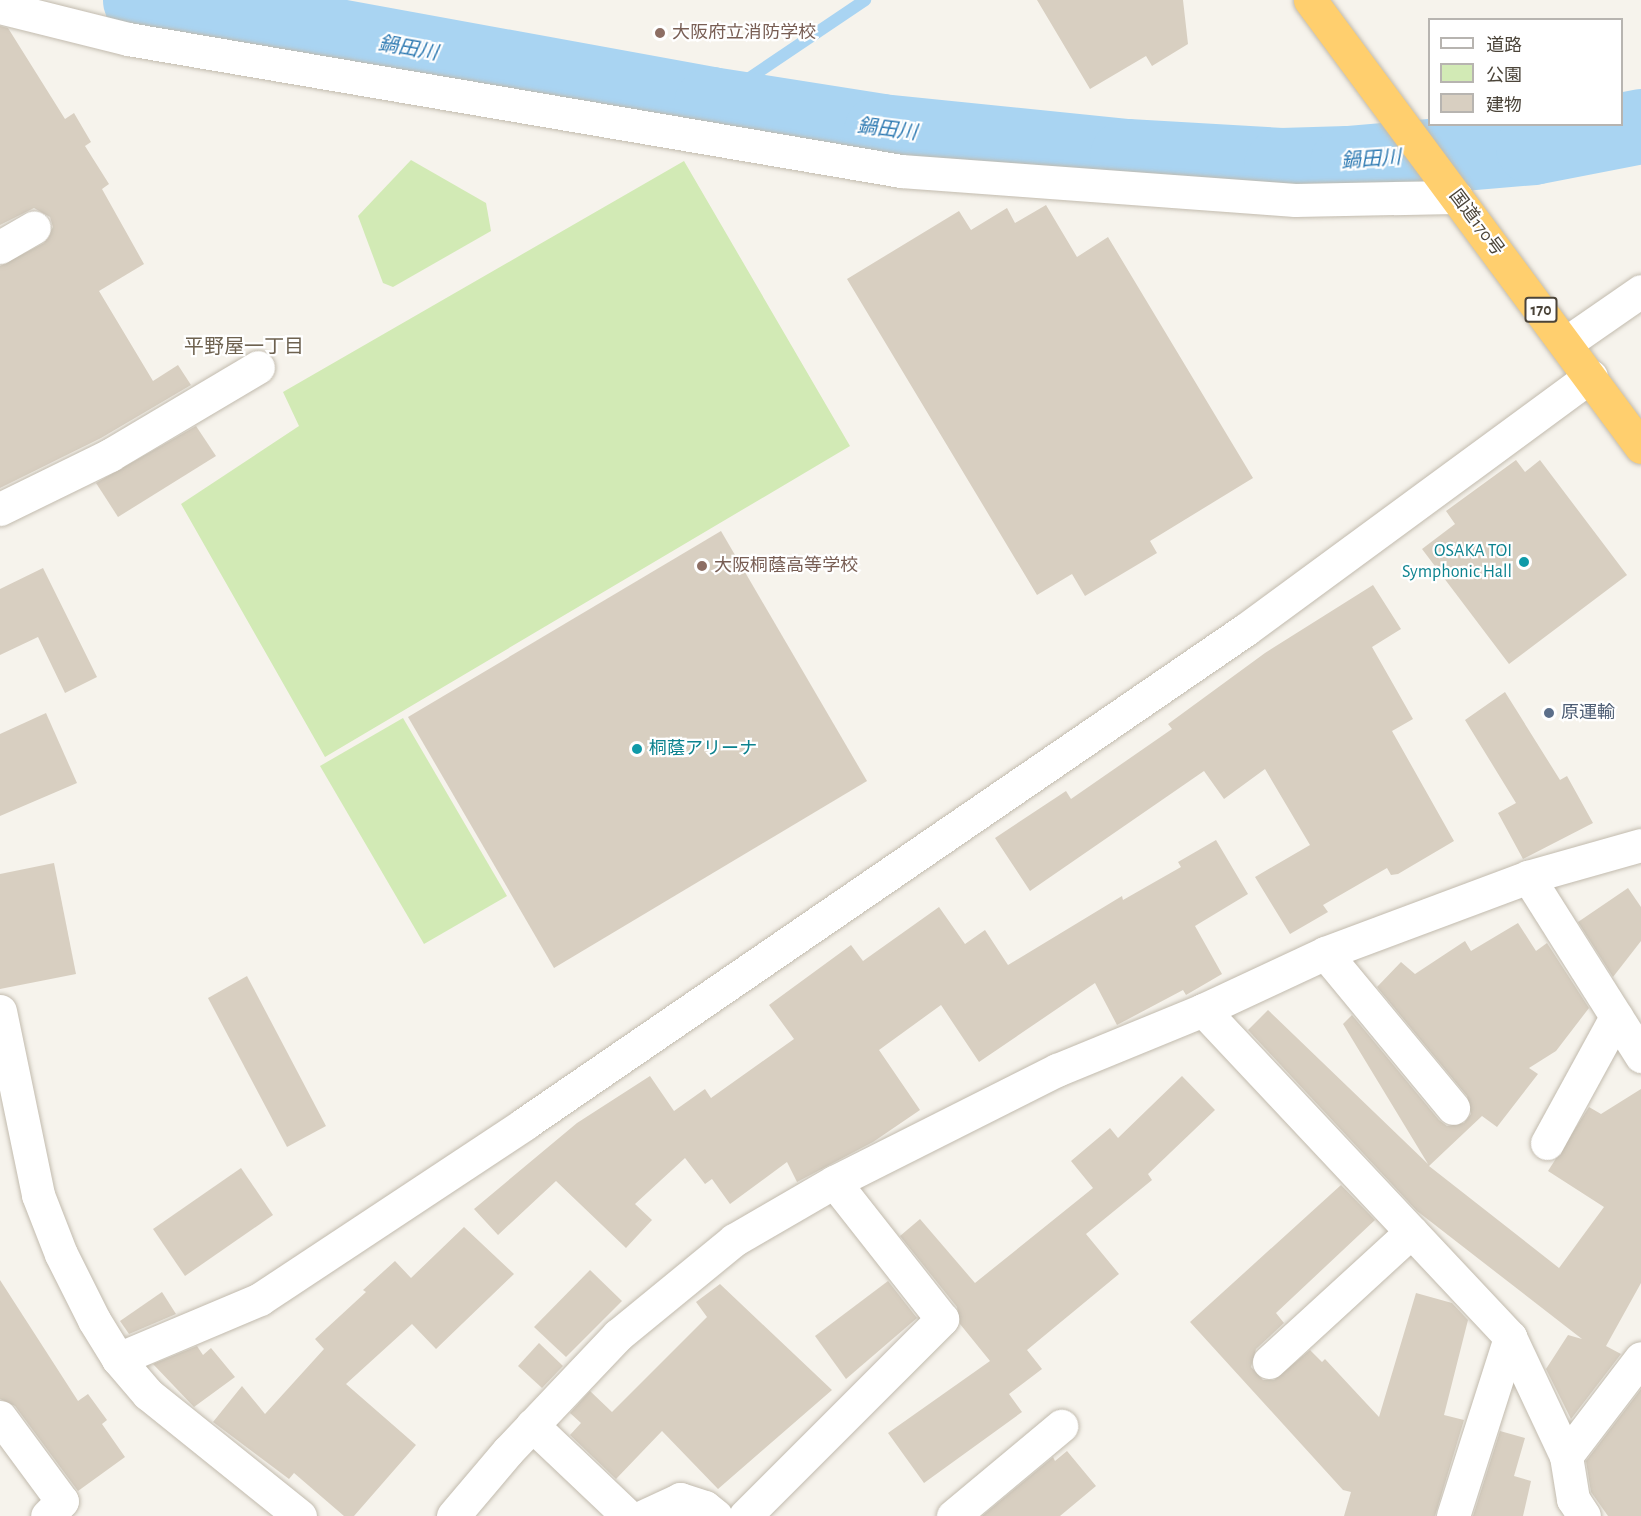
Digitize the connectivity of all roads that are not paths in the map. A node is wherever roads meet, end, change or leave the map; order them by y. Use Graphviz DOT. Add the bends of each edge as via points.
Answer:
graph roads {
  1 [pos="1310,0"];
  2 [pos="0,7"];
  3 [pos="1448,186"];
  4 [pos="34,227"];
  5 [pos="0,247"];
  6 [pos="1641,291"];
  7 [pos="1566,343"];
  8 [pos="258,367"];
  9 [pos="1591,376"];
  10 [pos="1641,447"];
  11 [pos="0,509"];
  12 [pos="1641,845"];
  13 [pos="1527,877"];
  14 [pos="1325,953"];
  15 [pos="1203,1010"];
  16 [pos="0,1011"];
  17 [pos="1616,1017"];
  18 [pos="1641,1056"];
  19 [pos="8,1096"];
  20 [pos="1453,1108"];
  21 [pos="1547,1143"];
  22 [pos="834,1182"];
  23 [pos="1411,1232"];
  24 [pos="1510,1337"];
  25 [pos="1641,1358"];
  26 [pos="118,1359"];
  27 [pos="1269,1362"];
  28 [pos="0,1417"];
  29 [pos="532,1425"];
  30 [pos="1061,1426"];
  31 [pos="1566,1456"];
  32 [pos="50,1515"];
  33 [pos="300,1516"];
  34 [pos="453,1516"];
  35 [pos="627,1516"];
  36 [pos="644,1516"];
  37 [pos="716,1516"];
  38 [pos="745,1516"];
  39 [pos="953,1516"];
  40 [pos="1453,1516"];
  41 [pos="1584,1516"];
  1 -- 3 [label="highway, 国道170号 / 170"];
  2 -- 3 [label="street" via="128,39 901,171 1295,200"];
  3 -- 7 [label="highway, 国道170号 / 170"];
  4 -- 5 [label="street"];
  6 -- 7 [label="street"];
  7 -- 9 [label="highway, 国道170号 / 170"];
  8 -- 11 [label="street" via="110,455"];
  9 -- 10 [label="highway, 国道170号 / 170"];
  9 -- 26 [label="street" via="1245,630 515,1130 260,1299"];
  12 -- 13 [label="street"];
  13 -- 14 [label="street"];
  13 -- 17 [label="street"];
  14 -- 15 [label="street"];
  14 -- 20 [label="street"];
  15 -- 22 [label="street" via="1057,1070"];
  15 -- 23 [label="street"];
  16 -- 19 [label="street"];
  17 -- 18 [label="street"];
  17 -- 21 [label="street"];
  19 -- 26 [label="street" via="38,1195 61,1254"];
  22 -- 29 [label="street" via="734,1240 618,1335"];
  22 -- 38 [label="street" via="942,1319"];
  23 -- 24 [label="street"];
  23 -- 27 [label="street"];
  24 -- 31 [label="street"];
  24 -- 40 [label="street"];
  25 -- 31 [label="street"];
  26 -- 33 [label="street" via="148,1394"];
  28 -- 32 [label="street" via="62,1501"];
  29 -- 34 [label="street"];
  29 -- 35 [label="street"];
  30 -- 39 [label="street"];
  31 -- 41 [label="street" via="1573,1499"];
  36 -- 37 [label="street" via="680,1499 705,1507"];
}
